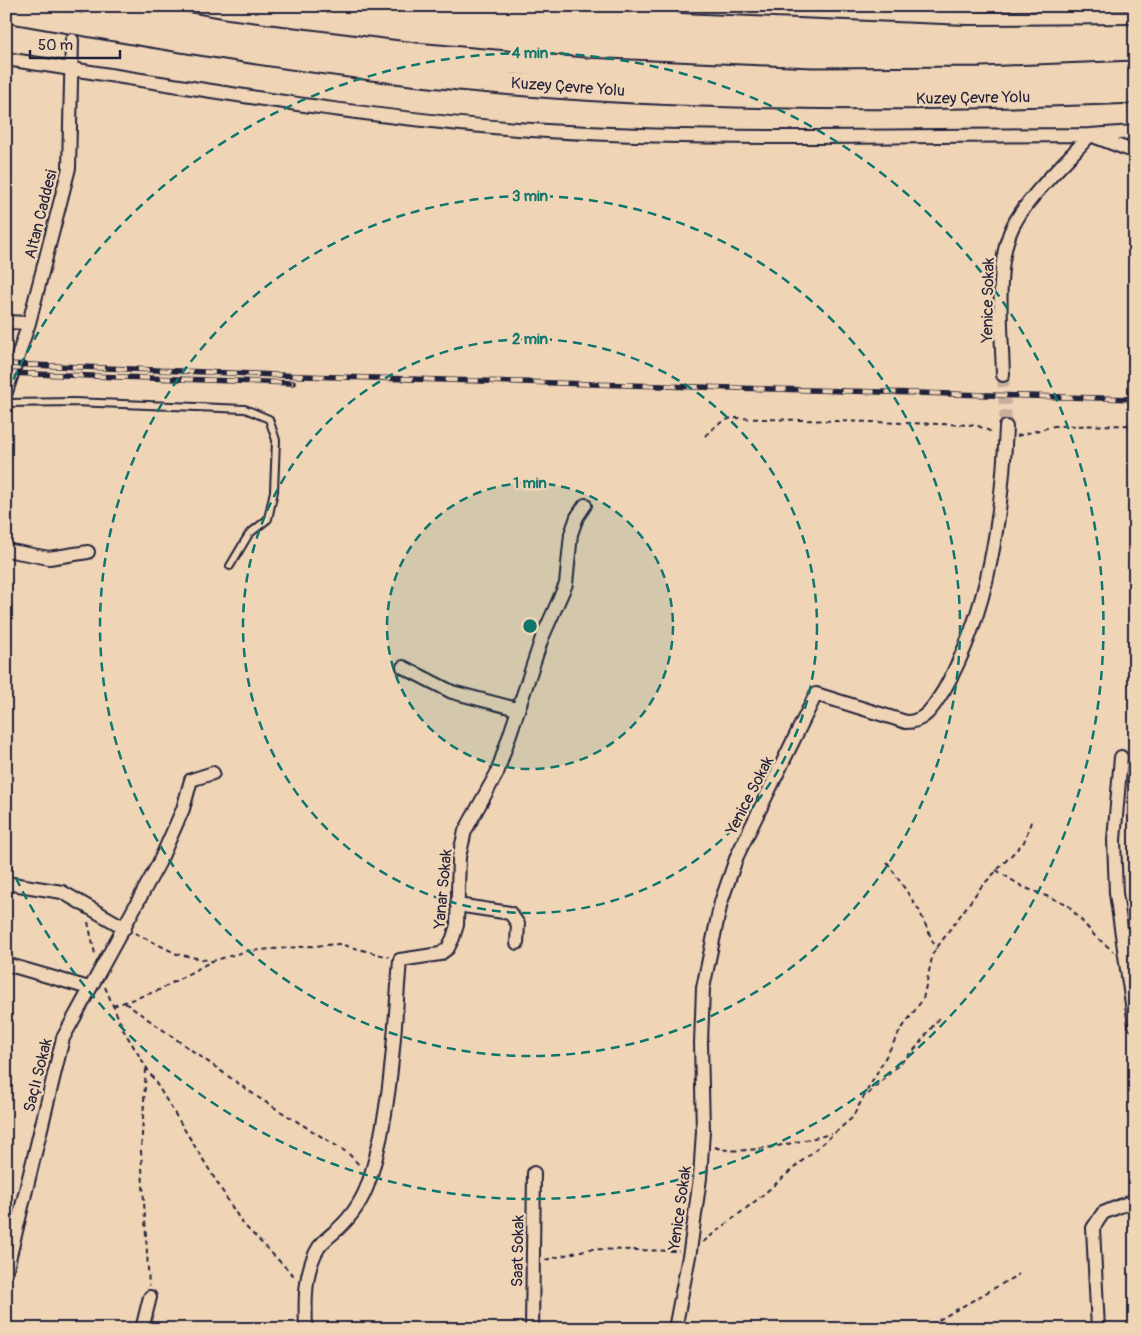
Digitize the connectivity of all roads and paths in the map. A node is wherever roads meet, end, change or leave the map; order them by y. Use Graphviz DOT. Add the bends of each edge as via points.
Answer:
graph roads {
  1 [pos="90,6"];
  2 [pos="681,6"];
  3 [pos="720,7"];
  4 [pos="6,11"];
  5 [pos="1135,17"];
  6 [pos="72,40"];
  7 [pos="6,59"];
  8 [pos="71,68"];
  9 [pos="1135,72"];
  10 [pos="1135,92"];
  11 [pos="1135,132"];
  12 [pos="1090,135"];
  13 [pos="1135,152"];
  14 [pos="6,322"];
  15 [pos="29,322"];
  16 [pos="1003,375"];
  17 [pos="6,392"];
  18 [pos="6,403"];
  19 [pos="1135,424"];
  20 [pos="1006,434"];
  21 [pos="705,436"];
  22 [pos="585,505"];
  23 [pos="6,550"];
  24 [pos="88,552"];
  25 [pos="230,566"];
  26 [pos="403,666"];
  27 [pos="517,709"];
  28 [pos="1121,757"];
  29 [pos="213,773"];
  30 [pos="1032,819"];
  31 [pos="887,862"];
  32 [pos="996,870"];
  33 [pos="6,883"];
  34 [pos="85,905"];
  35 [pos="457,905"];
  36 [pos="125,928"];
  37 [pos="517,943"];
  38 [pos="936,949"];
  39 [pos="1124,957"];
  40 [pos="400,960"];
  41 [pos="212,962"];
  42 [pos="6,964"];
  43 [pos="99,969"];
  44 [pos="89,988"];
  45 [pos="125,1003"];
  46 [pos="113,1006"];
  47 [pos="939,1018"];
  48 [pos="1135,1025"];
  49 [pos="146,1067"];
  50 [pos="866,1096"];
  51 [pos="833,1134"];
  52 [pos="703,1136"];
  53 [pos="534,1173"];
  54 [pos="370,1178"];
  55 [pos="1135,1200"];
  56 [pos="690,1251"];
  57 [pos="533,1263"];
  58 [pos="6,1272"];
  59 [pos="1019,1274"];
  60 [pos="307,1288"];
  61 [pos="150,1296"];
  62 [pos="142,1329"];
  63 [pos="306,1329"];
  64 [pos="532,1329"];
  65 [pos="675,1329"];
  66 [pos="923,1329"];
  67 [pos="1098,1329"];
  1 -- 9 [label="highway, Kuzey Çevre Yolu" via="259,34 415,54 585,69 812,79 982,78"];
  2 -- 3 [label="street"];
  3 -- 5 [label="street" via="967,18"];
  4 -- 10 [label="highway, Kuzey Çevre Yolu" via="225,50 414,74 582,88 811,98 981,98"];
  6 -- 8 [label="street, Altan Caddesi"];
  7 -- 8 [label="street"];
  8 -- 12 [label="street" via="341,109 522,129 709,138"];
  8 -- 15 [label="street, Altan Caddesi" via="69,168"];
  11 -- 12 [label="street"];
  12 -- 13 [label="street"];
  12 -- 16 [label="street, Yenice Sokak" via="1025,207 1008,239 1002,292"];
  14 -- 15 [label="street"];
  15 -- 17 [label="street, Altan Caddesi"];
  18 -- 25 [label="lane" via="74,402 245,409 270,418 276,440 274,491 268,519 248,534"];
  19 -- 20 [label="path" via="1054,426"];
  20 -- 21 [label="path" via="976,425 732,418 718,424"];
  20 -- 52 [label="street, Yenice Sokak" via="995,528 978,608 965,647 940,697 926,716 906,722 816,694 737,856 721,902 703,988"];
  22 -- 27 [label="street, Yanar Sokak" via="571,534 566,584 542,638"];
  23 -- 24 [label="street" via="50,558"];
  26 -- 27 [label="street" via="452,692"];
  27 -- 35 [label="street, Yanar Sokak" via="497,773 465,831 459,857"];
  28 -- 39 [label="street" via="1114,866"];
  29 -- 36 [label="street, Saçlı Sokak" via="191,780 172,836"];
  30 -- 32 [label="path" via="1024,842"];
  31 -- 38 [label="path" via="919,910"];
  32 -- 38 [label="path"];
  32 -- 39 [label="path" via="1023,887 1067,904 1104,944"];
  33 -- 34 [label="street" via="62,892"];
  34 -- 36 [label="street"];
  34 -- 43 [label="path"];
  35 -- 37 [label="street" via="510,913 518,924"];
  35 -- 40 [label="street, Yanar Sokak" via="456,932 445,950"];
  36 -- 41 [label="path" via="177,954"];
  36 -- 43 [label="street, Saçlı Sokak"];
  38 -- 50 [label="path" via="923,999 900,1031"];
  39 -- 48 [label="street"];
  40 -- 41 [label="path" via="339,944 247,951"];
  40 -- 54 [label="street" via="383,1132"];
  41 -- 45 [label="path"];
  42 -- 44 [label="street"];
  43 -- 44 [label="street, Saçlı Sokak"];
  43 -- 46 [label="path"];
  44 -- 58 [label="street, Saçlı Sokak" via="63,1038"];
  45 -- 46 [label="path"];
  45 -- 54 [label="path" via="259,1098 348,1153"];
  46 -- 49 [label="path"];
  47 -- 50 [label="path" via="915,1049"];
  49 -- 60 [label="path" via="242,1223"];
  49 -- 61 [label="path" via="141,1151"];
  50 -- 51 [label="path" via="852,1118"];
  51 -- 52 [label="path" via="735,1151 717,1148"];
  51 -- 56 [label="path" via="758,1199"];
  52 -- 56 [label="street, Yenice Sokak"];
  53 -- 57 [label="street, Saat Sokak"];
  54 -- 60 [label="street" via="354,1211 326,1238 315,1255"];
  55 -- 67 [label="street" via="1103,1213 1093,1228"];
  56 -- 57 [label="path" via="589,1249"];
  56 -- 65 [label="street, Yenice Sokak"];
  57 -- 64 [label="street, Saat Sokak"];
  59 -- 66 [label="path"];
  60 -- 63 [label="street"];
  61 -- 62 [label="street"];
}
